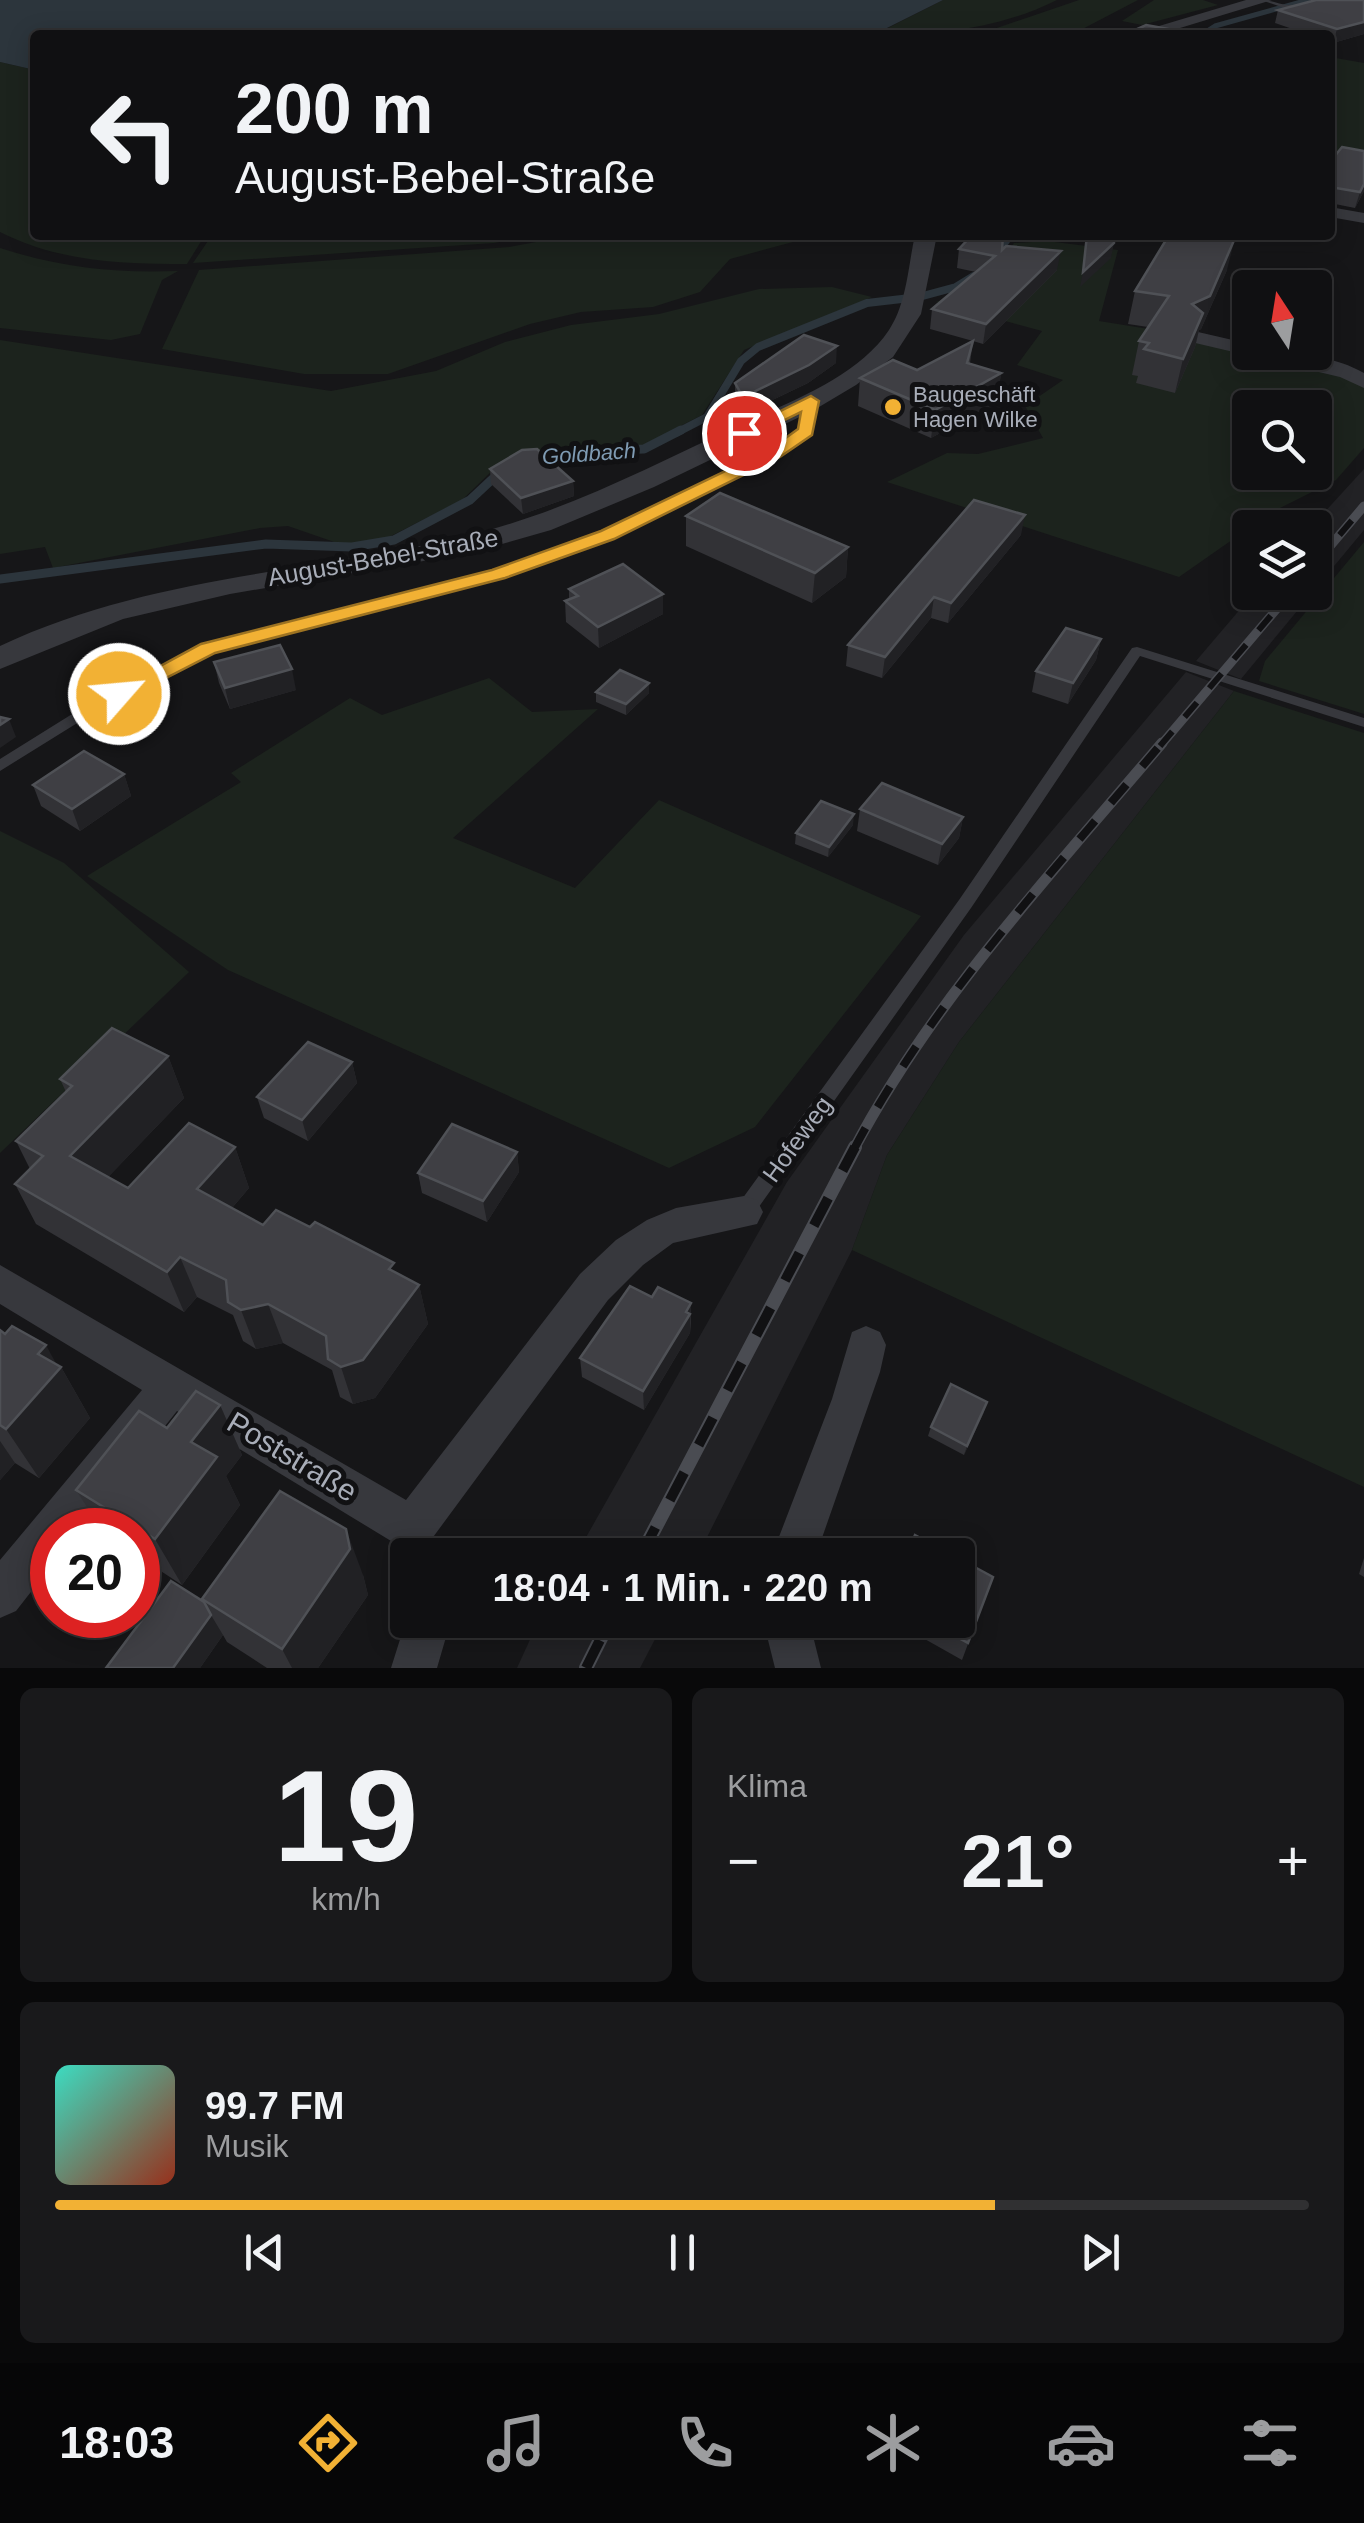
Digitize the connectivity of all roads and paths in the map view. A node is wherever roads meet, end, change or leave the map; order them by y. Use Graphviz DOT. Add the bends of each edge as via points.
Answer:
graph roads {
  1 [pos="1320,0"];
  2 [pos="1267,1"];
  3 [pos="1157,30"];
  4 [pos="1335,213"];
  5 [pos="1364,218"];
  6 [pos="925,240"];
  7 [pos="1198,338"];
  8 [pos="1232,346"];
  9 [pos="1332,368"];
  10 [pos="1364,382"];
  11 [pos="811,401"];
  12 [pos="0,660"];
  13 [pos="1364,723"];
  14 [pos="0,766"];
  15 [pos="744,1212"];
  16 [pos="0,1283"];
  17 [pos="866,1345"];
  18 [pos="172,1385"];
  19 [pos="72,1508"];
  20 [pos="412,1538"];
  21 [pos="421,1538"];
  22 [pos="799,1538"];
  23 [pos="30,1559"];
  24 [pos="0,1596"];
  25 [pos="423,1638"];
  26 [pos="790,1638"];
  27 [pos="414,1668"];
  28 [pos="798,1668"];
  1 -- 2 [label="lane" via="1288,8"];
  2 -- 3 [label="street"];
  4 -- 5 [label="street"];
  6 -- 11 [label="street, August-Bebel-Straße" via="899,335"];
  7 -- 8 [label="street"];
  9 -- 10 [label="street"];
  11 -- 12 [label="street, August-Bebel-Straße" via="644,482 519,532 103,613"];
  11 -- 14 [label="lane, August-Bebel-Straße" via="806,431 774,454 608,535 499,574 208,649 90,708"];
  13 -- 15 [label="lane, Hofeweg" via="1137,651"];
  15 -- 21 [label="street, Hofeweg" via="689,1218 627,1252 594,1286"];
  16 -- 18 [label="street, Poststraße"];
  17 -- 22 [label="street" via="859,1384"];
  18 -- 19 [label="street"];
  18 -- 20 [label="street, Poststraße"];
  23 -- 24 [label="street"];
  25 -- 27 [label="street"];
  26 -- 28 [label="street"];
}
